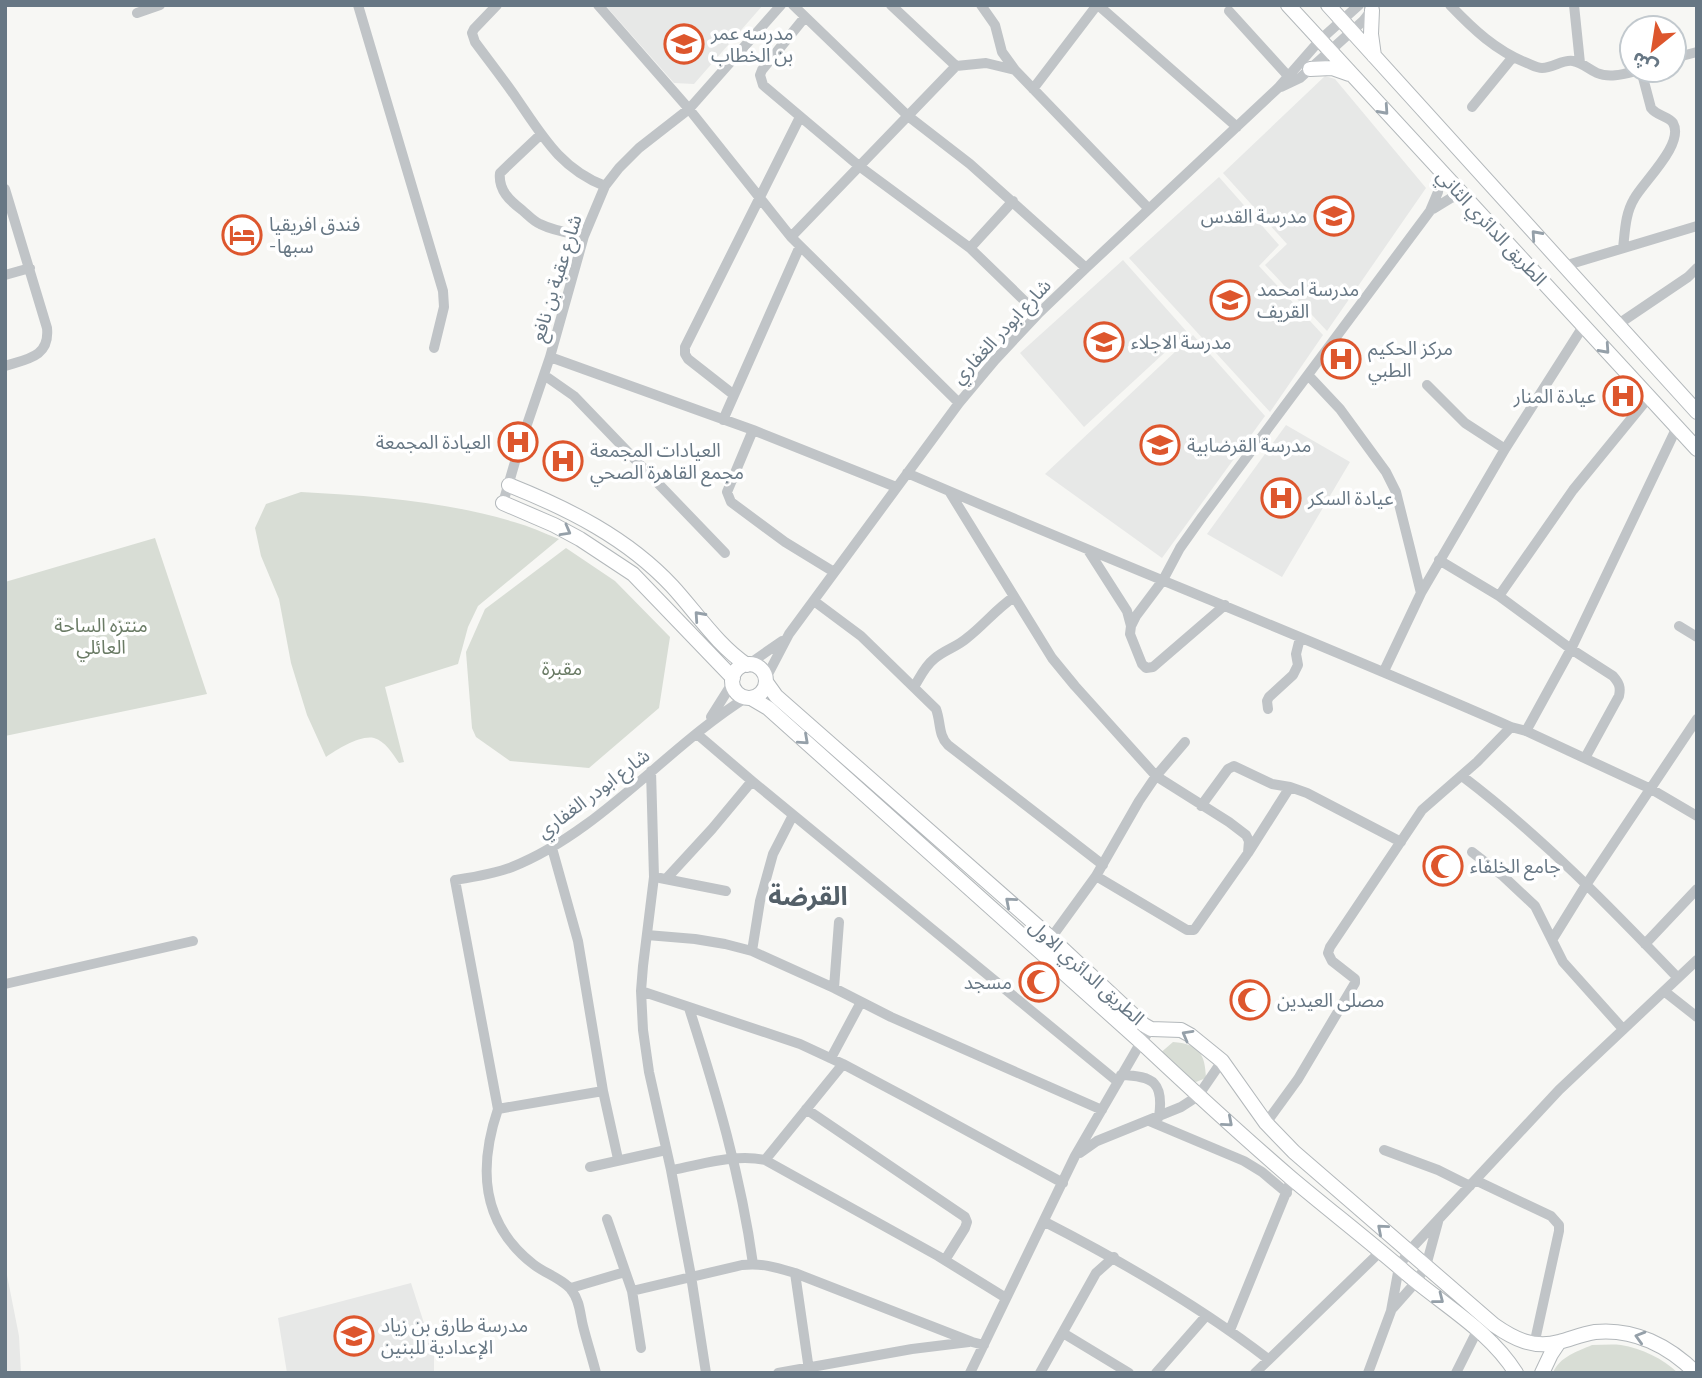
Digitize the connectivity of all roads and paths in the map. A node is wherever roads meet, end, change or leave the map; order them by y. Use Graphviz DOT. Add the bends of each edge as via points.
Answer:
graph roads {
  1 [pos="160,5"];
  2 [pos="359,5"];
  3 [pos="497,5"];
  4 [pos="598,5"];
  5 [pos="782,5"];
  6 [pos="793,5"];
  7 [pos="891,5"];
  8 [pos="981,5"];
  9 [pos="1098,5"];
  10 [pos="1288,5"];
  11 [pos="1328,5"];
  12 [pos="1450,5"];
  13 [pos="1574,5"];
  14 [pos="1369,7"];
  15 [pos="1228,11"];
  16 [pos="137,13"];
  17 [pos="805,17"];
  18 [pos="1347,26"];
  19 [pos="1325,45"];
  20 [pos="1374,58"];
  21 [pos="1512,58"];
  22 [pos="1580,63"];
  23 [pos="956,66"];
  24 [pos="1310,69"];
  25 [pos="1014,70"];
  26 [pos="1353,75"];
  27 [pos="1618,75"];
  28 [pos="1288,76"];
  29 [pos="1644,84"];
  30 [pos="1278,88"];
  31 [pos="1033,89"];
  32 [pos="1472,107"];
  33 [pos="689,109"];
  34 [pos="908,116"];
  35 [pos="800,117"];
  36 [pos="1237,127"];
  37 [pos="540,135"];
  38 [pos="859,166"];
  39 [pos="1440,172"];
  40 [pos="605,186"];
  41 [pos="5,189"];
  42 [pos="1462,195"];
  43 [pos="760,197"];
  44 [pos="1013,201"];
  45 [pos="1149,209"];
  46 [pos="1430,211"];
  47 [pos="1697,226"];
  48 [pos="584,236"];
  49 [pos="791,237"];
  50 [pos="800,246"];
  51 [pos="970,248"];
  52 [pos="1623,248"];
  53 [pos="1563,265"];
  54 [pos="30,268"];
  55 [pos="1086,268"];
  56 [pos="1697,268"];
  57 [pos="5,275"];
  58 [pos="1038,314"];
  59 [pos="1584,325"];
  60 [pos="1617,325"];
  61 [pos="435,348"];
  62 [pos="550,357"];
  63 [pos="5,366"];
  64 [pos="544,375"];
  65 [pos="1308,375"];
  66 [pos="1427,385"];
  67 [pos="734,395"];
  68 [pos="1649,397"];
  69 [pos="958,403"];
  70 [pos="1697,412"];
  71 [pos="723,420"];
  72 [pos="1677,427"];
  73 [pos="753,430"];
  74 [pos="1505,449"];
  75 [pos="1697,449"];
  76 [pos="907,473"];
  77 [pos="509,485"];
  78 [pos="896,487"];
  79 [pos="949,491"];
  80 [pos="503,503"];
  81 [pos="1088,550"];
  82 [pos="725,553"];
  83 [pos="1439,560"];
  84 [pos="834,572"];
  85 [pos="1163,580"];
  86 [pos="1421,593"];
  87 [pos="1500,596"];
  88 [pos="1014,597"];
  89 [pos="814,601"];
  90 [pos="1224,605"];
  91 [pos="1131,626"];
  92 [pos="1679,626"];
  93 [pos="789,634"];
  94 [pos="1697,637"];
  95 [pos="1300,638"];
  96 [pos="1571,649"];
  97 [pos="748,664"];
  98 [pos="1384,671"];
  99 [pos="733,680"];
  100 [pos="766,680"];
  101 [pos="914,687"];
  102 [pos="749,697"];
  103 [pos="1268,709"];
  104 [pos="1697,719"];
  105 [pos="1511,727"];
  106 [pos="700,731"];
  107 [pos="1526,731"];
  108 [pos="1185,742"];
  109 [pos="1585,758"];
  110 [pos="651,771"];
  111 [pos="1156,776"];
  112 [pos="1461,776"];
  113 [pos="752,781"];
  114 [pos="1290,787"];
  115 [pos="1651,789"];
  116 [pos="1201,806"];
  117 [pos="793,815"];
  118 [pos="1697,816"];
  119 [pos="1401,842"];
  120 [pos="552,848"];
  121 [pos="1472,852"];
  122 [pos="1248,853"];
  123 [pos="1102,864"];
  124 [pos="1096,876"];
  125 [pos="660,878"];
  126 [pos="1586,885"];
  127 [pos="1697,890"];
  128 [pos="726,891"];
  129 [pos="839,922"];
  130 [pos="648,935"];
  131 [pos="1051,938"];
  132 [pos="1552,940"];
  133 [pos="192,941"];
  134 [pos="1645,944"];
  135 [pos="752,951"];
  136 [pos="1697,960"];
  137 [pos="1678,978"];
  138 [pos="5,984"];
  139 [pos="834,988"];
  140 [pos="641,991"];
  141 [pos="1664,991"];
  142 [pos="861,1002"];
  143 [pos="690,1008"];
  144 [pos="1697,1017"];
  145 [pos="1151,1029"];
  146 [pos="1623,1030"];
  147 [pos="1141,1042"];
  148 [pos="831,1058"];
  149 [pos="1222,1061"];
  150 [pos="843,1064"];
  151 [pos="1120,1079"];
  152 [pos="604,1091"];
  153 [pos="1198,1096"];
  154 [pos="498,1109"];
  155 [pos="806,1109"];
  156 [pos="1102,1110"];
  157 [pos="1154,1119"];
  158 [pos="1266,1123"];
  159 [pos="666,1150"];
  160 [pos="1384,1150"];
  161 [pos="1075,1156"];
  162 [pos="733,1159"];
  163 [pos="618,1160"];
  164 [pos="765,1160"];
  165 [pos="590,1167"];
  166 [pos="671,1170"];
  167 [pos="1063,1183"];
  168 [pos="1473,1183"];
  169 [pos="1289,1185"];
  170 [pos="607,1219"];
  171 [pos="1439,1219"];
  172 [pos="1045,1222"];
  173 [pos="1381,1251"];
  174 [pos="1408,1252"];
  175 [pos="1114,1257"];
  176 [pos="945,1260"];
  177 [pos="753,1264"];
  178 [pos="1399,1266"];
  179 [pos="1426,1266"];
  180 [pos="625,1272"];
  181 [pos="795,1273"];
  182 [pos="691,1276"];
  183 [pos="1416,1282"];
  184 [pos="571,1287"];
  185 [pos="632,1291"];
  186 [pos="1006,1298"];
  187 [pos="1391,1311"];
  188 [pos="1206,1316"];
  189 [pos="1478,1329"];
  190 [pos="1230,1330"];
  191 [pos="1063,1333"];
  192 [pos="972,1342"];
  193 [pos="1559,1342"];
  194 [pos="984,1345"];
  195 [pos="1534,1345"];
  196 [pos="641,1348"];
  197 [pos="1268,1359"];
  198 [pos="809,1369"];
  199 [pos="972,1369"];
  200 [pos="596,1373"];
  201 [pos="706,1373"];
  202 [pos="778,1373"];
  203 [pos="984,1373"];
  204 [pos="1040,1373"];
  205 [pos="1129,1373"];
  206 [pos="1156,1373"];
  207 [pos="1255,1373"];
  208 [pos="1368,1373"];
  209 [pos="1456,1373"];
  210 [pos="1516,1373"];
  211 [pos="1542,1373"];
  212 [pos="1696,1373"];
  1 -- 16 [label="street"];
  2 -- 61 [label="street" via="443,291"];
  3 -- 37 [label="street" via="476,25 473,38"];
  4 -- 33 [label="street"];
  5 -- 33 [label="street, شارع عقبة بن نافع"];
  6 -- 17 [label="street"];
  7 -- 23 [label="street"];
  8 -- 25 [label="street"];
  9 -- 31 [label="street"];
  9 -- 36 [label="street"];
  10 -- 19 [label="main road, الطريق الدائري الثاني"];
  11 -- 18 [label="main road, الطريق الدائري الثاني"];
  12 -- 21 [label="street" via="1478,34"];
  13 -- 22 [label="street"];
  14 -- 18 [label="street, شارع ابودر الغفاري"];
  14 -- 20 [label="main road"];
  15 -- 28 [label="street"];
  17 -- 34 [label="street"];
  17 -- 35 [label="street" via="760,75 763,85"];
  18 -- 19 [label="street, شارع ابودر الغفاري"];
  18 -- 20 [label="main road, الطريق الدائري الثاني"];
  19 -- 24 [label="street, شارع ابودر الغفاري"];
  19 -- 26 [label="main road, الطريق الدائري الثاني"];
  19 -- 28 [label="street, شارع ابودر الغفاري"];
  53 -- 20 [label="main road, الطريق الدائري الثاني, one-way"];
  21 -- 22 [label="street" via="1540,68 1569,60"];
  21 -- 32 [label="street"];
  22 -- 27 [label="street" via="1598,74"];
  23 -- 25 [label="street" via="986,63"];
  23 -- 34 [label="street"];
  24 -- 26 [label="main road" via="1332,68"];
  24 -- 30 [label="street, شارع ابودر الغفاري"];
  25 -- 31 [label="street"];
  26 -- 39 [label="main road, الطريق الدائري الثاني, one-way"];
  28 -- 30 [label="street, شارع ابودر الغفاري"];
  29 -- 52 [label="street" via="1651,108 1668,118 1675,136 1633,201"];
  30 -- 36 [label="street, شارع ابودر الغفاري"];
  31 -- 45 [label="street"];
  33 -- 40 [label="street, شارع عقبة بن نافع" via="639,148"];
  33 -- 43 [label="street"];
  34 -- 38 [label="street"];
  34 -- 44 [label="street"];
  35 -- 38 [label="street"];
  35 -- 43 [label="street"];
  36 -- 45 [label="street, شارع ابودر الغفاري"];
  37 -- 40 [label="street" via="569,166"];
  37 -- 48 [label="street" via="500,173 505,195 538,223"];
  38 -- 49 [label="street"];
  38 -- 51 [label="street"];
  39 -- 42 [label="main road, الطريق الدائري الثاني"];
  39 -- 46 [label="street"];
  40 -- 48 [label="street, شارع عقبة بن نافع"];
  41 -- 54 [label="street"];
  42 -- 46 [label="street"];
  42 -- 59 [label="main road, الطريق الدائري الثاني"];
  43 -- 49 [label="street"];
  43 -- 67 [label="street" via="684,347 688,359"];
  44 -- 51 [label="street"];
  44 -- 55 [label="street"];
  45 -- 55 [label="street, شارع ابودر الغفاري"];
  46 -- 65 [label="street"];
  47 -- 52 [label="street"];
  48 -- 62 [label="street, شارع عقبة بن نافع"];
  49 -- 50 [label="street"];
  50 -- 67 [label="street"];
  50 -- 69 [label="street"];
  51 -- 58 [label="street"];
  52 -- 53 [label="street"];
  53 -- 60 [label="main road, الطريق الدائري الثاني"];
  54 -- 57 [label="street"];
  54 -- 63 [label="street" via="47,328 46,345 34,357"];
  55 -- 58 [label="street, شارع ابودر الغفاري"];
  56 -- 60 [label="street"];
  58 -- 69 [label="street, شارع ابودر الغفاري"];
  59 -- 68 [label="main road, الطريق الدائري الثاني, one-way"];
  59 -- 74 [label="street"];
  60 -- 70 [label="main road, الطريق الدائري الثاني"];
  62 -- 64 [label="street, شارع عقبة بن نافع"];
  62 -- 71 [label="street"];
  64 -- 77 [label="street, شارع عقبة بن نافع"];
  64 -- 82 [label="street" via="574,396"];
  65 -- 85 [label="street" via="1180,548"];
  65 -- 86 [label="street" via="1340,409 1386,472"];
  66 -- 74 [label="street" via="1465,423"];
  67 -- 71 [label="street"];
  68 -- 72 [label="main road, الطريق الدائري الثاني"];
  68 -- 87 [label="street" via="1573,491"];
  69 -- 76 [label="street, شارع ابودر الغفاري"];
  71 -- 73 [label="street"];
  72 -- 75 [label="main road, الطريق الدائري الثاني"];
  72 -- 96 [label="street"];
  73 -- 78 [label="street"];
  73 -- 84 [label="street" via="727,492 731,502"];
  74 -- 83 [label="street"];
  76 -- 78 [label="street, شارع ابودر الغفاري"];
  76 -- 79 [label="street"];
  77 -- 80 [label="street, شارع عقبة بن نافع"];
  97 -- 77 [label="main road, one-way" via="730,652 646,561 618,540 562,507"];
  78 -- 84 [label="street, شارع ابودر الغفاري"];
  79 -- 81 [label="street"];
  79 -- 88 [label="street"];
  80 -- 99 [label="main road, one-way" via="580,539 633,574"];
  81 -- 85 [label="street"];
  81 -- 91 [label="street" via="1124,605"];
  83 -- 86 [label="street"];
  83 -- 87 [label="street"];
  84 -- 89 [label="street, شارع ابودر الغفاري"];
  85 -- 90 [label="street"];
  85 -- 91 [label="street"];
  86 -- 98 [label="street"];
  87 -- 96 [label="street"];
  88 -- 101 [label="street" via="956,647 933,659"];
  88 -- 111 [label="street" via="1075,686"];
  89 -- 93 [label="street, شارع ابودر الغفاري"];
  89 -- 101 [label="street" via="861,636"];
  90 -- 91 [label="street" via="1153,667 1142,664"];
  90 -- 95 [label="street"];
  92 -- 94 [label="street"];
  93 -- 97 [label="street, شارع ابودر الغفاري"];
  93 -- 100 [label="street, شارع ابودر الغفاري"];
  95 -- 98 [label="street"];
  95 -- 103 [label="street" via="1296,669 1269,697"];
  96 -- 107 [label="street"];
  96 -- 109 [label="street" via="1613,676 1620,688"];
  97 -- 99 [label="main road" via="739,668"];
  97 -- 100 [label="main road" via="762,670"];
  98 -- 105 [label="street"];
  99 -- 102 [label="main road" via="737,692"];
  99 -- 106 [label="street, شارع ابودر الغفاري"];
  100 -- 102 [label="main road" via="763,691"];
  131 -- 100 [label="main road, الطريق الدائري الاول, one-way" via="776,696"];
  101 -- 123 [label="street" via="936,709 942,739 948,745"];
  102 -- 106 [label="street, شارع ابودر الغفاري"];
  102 -- 147 [label="main road, الطريق الدائري الاول, one-way" via="768,708"];
  104 -- 115 [label="street"];
  105 -- 107 [label="street"];
  105 -- 112 [label="street"];
  106 -- 110 [label="street, شارع ابودر الغفاري"];
  106 -- 113 [label="street"];
  107 -- 109 [label="street"];
  108 -- 111 [label="street"];
  109 -- 115 [label="street"];
  110 -- 120 [label="street, شارع ابودر الغفاري"];
  110 -- 125 [label="street"];
  111 -- 116 [label="street"];
  111 -- 123 [label="street"];
  112 -- 119 [label="street" via="1422,810"];
  112 -- 126 [label="street" via="1507,811"];
  113 -- 117 [label="street"];
  113 -- 125 [label="street" via="712,829"];
  114 -- 116 [label="street" via="1272,784 1234,766"];
  114 -- 119 [label="street"];
  114 -- 122 [label="street"];
  115 -- 118 [label="street"];
  115 -- 126 [label="street"];
  116 -- 122 [label="street" via="1246,835"];
  117 -- 135 [label="street" via="773,854"];
  117 -- 151 [label="street"];
  119 -- 158 [label="street" via="1328,953 1355,983"];
  120 -- 152 [label="street" via="578,941"];
  120 -- 154 [label="street, شارع ابودر الغفاري" via="509,869 454,880"];
  121 -- 132 [label="street" via="1535,906"];
  122 -- 124 [label="street" via="1192,931"];
  123 -- 124 [label="street"];
  124 -- 131 [label="street"];
  125 -- 128 [label="street"];
  125 -- 130 [label="street"];
  126 -- 132 [label="street"];
  126 -- 134 [label="street"];
  127 -- 134 [label="street"];
  129 -- 139 [label="street"];
  130 -- 135 [label="street"];
  130 -- 140 [label="street"];
  131 -- 145 [label="main road, الطريق الدائري الاول"];
  132 -- 146 [label="street" via="1563,962"];
  133 -- 138 [label="street"];
  134 -- 137 [label="street"];
  135 -- 139 [label="street"];
  136 -- 137 [label="street"];
  137 -- 141 [label="street"];
  139 -- 142 [label="street"];
  140 -- 143 [label="street"];
  140 -- 159 [label="street" via="649,1072"];
  141 -- 144 [label="street"];
  141 -- 146 [label="street"];
  142 -- 148 [label="street"];
  142 -- 156 [label="street"];
  143 -- 148 [label="street"];
  143 -- 162 [label="street"];
  145 -- 147 [label="street"];
  149 -- 145 [label="main road, الطريق الدائري الاول, one-way" via="1181,1030"];
  146 -- 168 [label="street" via="1559,1090"];
  147 -- 151 [label="street"];
  147 -- 153 [label="main road, الطريق الدائري الاول"];
  148 -- 150 [label="street"];
  149 -- 153 [label="street"];
  149 -- 158 [label="main road, الطريق الدائري الاول"];
  150 -- 155 [label="street"];
  150 -- 167 [label="street"];
  151 -- 156 [label="street"];
  151 -- 157 [label="street" via="1146,1078 1155,1085 1161,1097"];
  152 -- 154 [label="street"];
  152 -- 163 [label="street"];
  153 -- 157 [label="street"];
  153 -- 169 [label="main road, الطريق الدائري الاول, one-way"];
  154 -- 184 [label="street" via="486,1158 491,1205 517,1250"];
  155 -- 164 [label="street"];
  155 -- 176 [label="street" via="964,1217 965,1228"];
  156 -- 161 [label="street"];
  157 -- 161 [label="street" via="1097,1141"];
  157 -- 169 [label="street"];
  174 -- 158 [label="main road, الطريق الدائري الاول, one-way"];
  159 -- 163 [label="street"];
  159 -- 166 [label="street"];
  160 -- 168 [label="street"];
  161 -- 167 [label="street"];
  162 -- 164 [label="street"];
  162 -- 166 [label="street"];
  162 -- 177 [label="street"];
  163 -- 165 [label="street"];
  164 -- 176 [label="street"];
  166 -- 182 [label="street"];
  167 -- 172 [label="street"];
  168 -- 171 [label="street"];
  168 -- 195 [label="street" via="1551,1216 1559,1224"];
  169 -- 173 [label="main road, الطريق الدائري الاول"];
  169 -- 190 [label="street"];
  170 -- 180 [label="street"];
  171 -- 174 [label="street"];
  171 -- 179 [label="street"];
  172 -- 175 [label="street"];
  172 -- 186 [label="street"];
  173 -- 178 [label="main road, الطريق الدائري الاول"];
  173 -- 197 [label="street"];
  174 -- 178 [label="street"];
  174 -- 179 [label="main road, الطريق الدائري الاول"];
  175 -- 188 [label="street"];
  175 -- 191 [label="street" via="1096,1273"];
  176 -- 186 [label="street"];
  177 -- 181 [label="street"];
  177 -- 182 [label="street"];
  178 -- 183 [label="main road, الطريق الدائري الاول"];
  178 -- 187 [label="street"];
  179 -- 183 [label="street"];
  179 -- 195 [label="main road, الطريق الدائري الاول" via="1494,1325"];
  180 -- 184 [label="street"];
  180 -- 185 [label="street"];
  181 -- 192 [label="street"];
  181 -- 198 [label="street"];
  182 -- 185 [label="street"];
  182 -- 201 [label="street"];
  183 -- 187 [label="street"];
  183 -- 189 [label="main road, الطريق الدائري الاول, one-way"];
  184 -- 200 [label="street"];
  185 -- 196 [label="street"];
  186 -- 194 [label="street"];
  187 -- 208 [label="street"];
  188 -- 190 [label="street"];
  188 -- 206 [label="street"];
  189 -- 209 [label="street"];
  189 -- 210 [label="main road, الطريق الدائري الاول"];
  190 -- 197 [label="street"];
  191 -- 204 [label="street"];
  191 -- 205 [label="street"];
  192 -- 194 [label="street"];
  192 -- 198 [label="street"];
  193 -- 195 [label="main road"];
  193 -- 211 [label="main road"];
  212 -- 193 [label="main road, one-way" via="1669,1349 1634,1335 1596,1332"];
  194 -- 199 [label="street"];
  197 -- 207 [label="street"];
  198 -- 202 [label="street"];
  199 -- 203 [label="street"];
}
